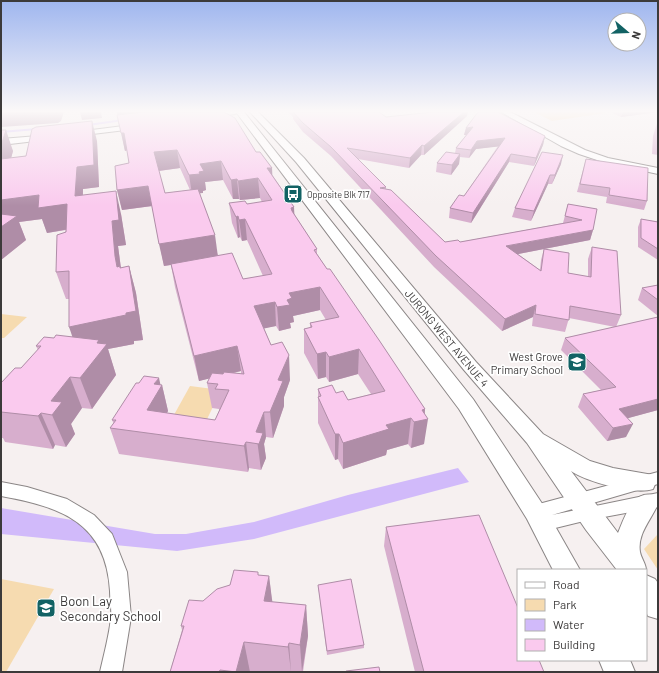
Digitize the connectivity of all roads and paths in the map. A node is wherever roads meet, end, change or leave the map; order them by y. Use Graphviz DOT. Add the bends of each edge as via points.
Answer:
graph roads {
  1 [pos="272,143"];
  2 [pos="282,143"];
  3 [pos="563,143"];
  4 [pos="580,143"];
  5 [pos="658,165"];
  6 [pos="658,171"];
  7 [pos="534,437"];
  8 [pos="1,490"];
  9 [pos="652,491"];
  10 [pos="584,507"];
  11 [pos="539,518"];
  12 [pos="566,569"];
  13 [pos="633,569"];
  14 [pos="634,569"];
  15 [pos="647,590"];
  16 [pos="658,606"];
  17 [pos="614,661"];
  18 [pos="111,672"];
  19 [pos="620,672"];
  1 -- 11 [label="main road, JURONG WEST AVENUE 4" via="466,404"];
  2 -- 7 [label="main road, JURONG WEST AVENUE 4" via="300,160 470,366"];
  3 -- 6 [label="street" via="606,160"];
  4 -- 5 [label="street" via="596,151"];
  7 -- 9 [label="main road" via="583,468"];
  7 -- 10 [label="main road, JURONG WEST AVENUE 4"];
  8 -- 18 [label="street" via="27,494 61,504 88,520 106,540 118,572 121,618"];
  9 -- 10 [label="street"];
  9 -- 14 [label="main road" via="637,515 629,538 627,552"];
  10 -- 11 [label="street"];
  10 -- 13 [label="main road, JURONG WEST AVENUE 4"];
  11 -- 12 [label="main road, JURONG WEST AVENUE 4"];
  15 -- 16 [label="main road"];
  17 -- 19 [label="main road"];
}
